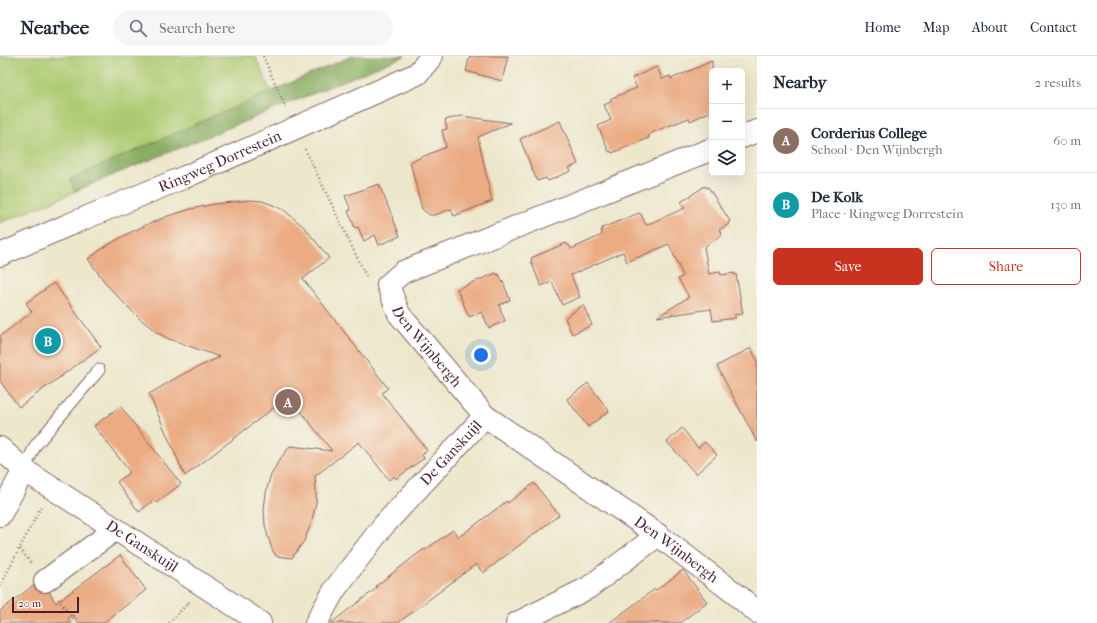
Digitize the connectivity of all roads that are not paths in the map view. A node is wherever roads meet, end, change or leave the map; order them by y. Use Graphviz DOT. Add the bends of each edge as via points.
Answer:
graph roads {
  1 [pos="432,56"];
  2 [pos="757,131"];
  3 [pos="745,136"];
  4 [pos="709,150"];
  5 [pos="0,255"];
  6 [pos="99,370"];
  7 [pos="485,416"];
  8 [pos="0,448"];
  9 [pos="24,470"];
  10 [pos="0,515"];
  11 [pos="116,529"];
  12 [pos="658,535"];
  13 [pos="45,581"];
  14 [pos="757,612"];
  15 [pos="249,620"];
  16 [pos="316,623"];
  17 [pos="517,623"];
  1 -- 5 [label="street, Ringweg Dorrestein" via="417,74 185,178"];
  2 -- 3 [label="street"];
  4 -- 7 [label="street, Den Wijnbergh" via="403,272 388,285 400,314"];
  6 -- 9 [label="lane" via="35,446"];
  7 -- 12 [label="street, Den Wijnbergh"];
  7 -- 16 [label="street, De Ganskuijl" via="383,526 335,589"];
  8 -- 9 [label="street, De Ganskuijl"];
  9 -- 10 [label="street"];
  9 -- 11 [label="street, De Ganskuijl"];
  11 -- 13 [label="street"];
  11 -- 15 [label="street, De Ganskuijl" via="204,586"];
  12 -- 14 [label="street, Den Wijnbergh"];
  12 -- 17 [label="street" via="588,588"];
}
